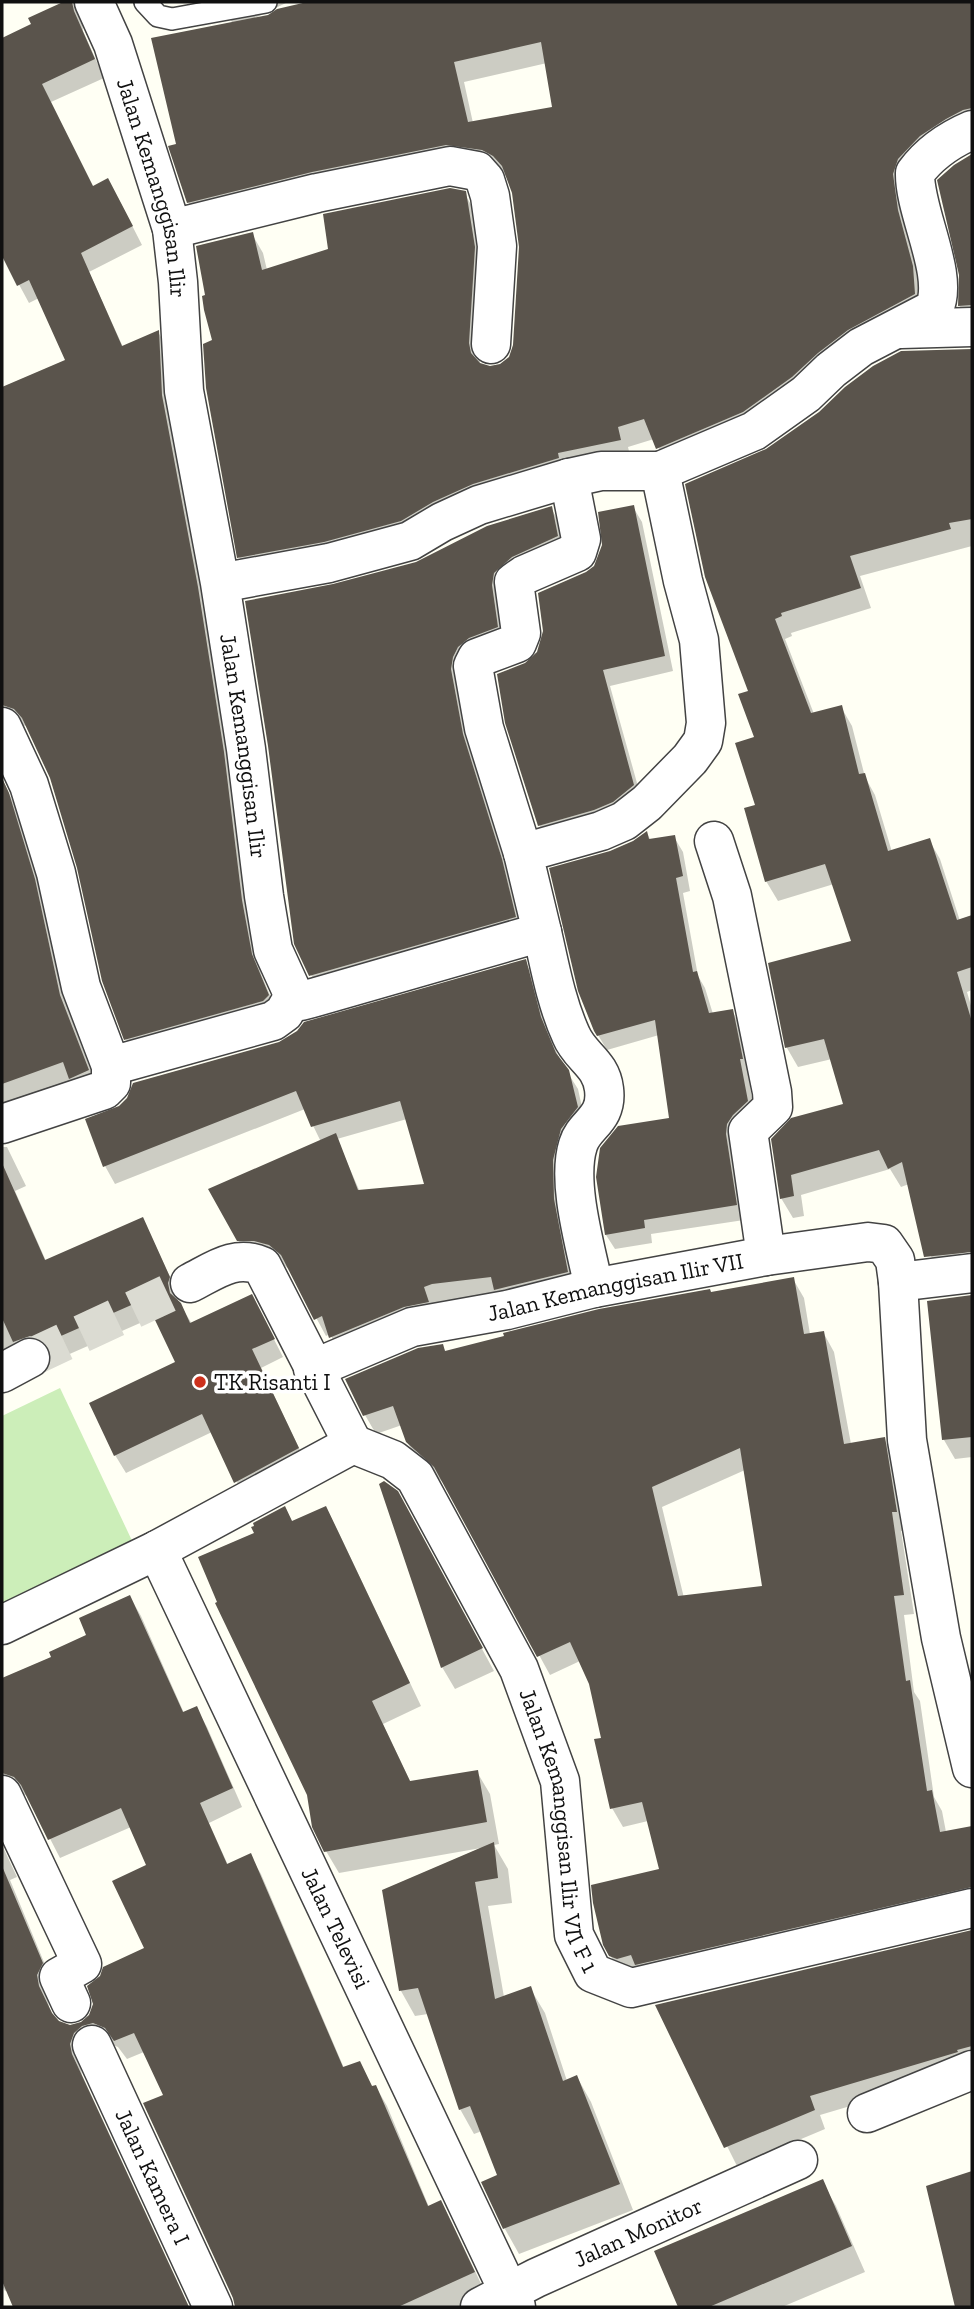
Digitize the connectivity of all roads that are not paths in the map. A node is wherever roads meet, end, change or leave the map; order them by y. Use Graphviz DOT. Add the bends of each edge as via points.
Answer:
graph roads {
  1 [pos="94,2"];
  2 [pos="145,2"];
  3 [pos="266,2"];
  4 [pos="972,130"];
  5 [pos="172,229"];
  6 [pos="972,327"];
  7 [pos="899,329"];
  8 [pos="491,344"];
  9 [pos="660,471"];
  10 [pos="569,478"];
  11 [pos="220,583"];
  12 [pos="2,727"];
  13 [pos="714,841"];
  14 [pos="523,853"];
  15 [pos="542,932"];
  16 [pos="294,996"];
  17 [pos="111,1066"];
  18 [pos="2,1124"];
  19 [pos="766,1256"];
  20 [pos="972,1273"];
  21 [pos="898,1282"];
  22 [pos="190,1283"];
  23 [pos="594,1288"];
  24 [pos="313,1368"];
  25 [pos="353,1444"];
  26 [pos="157,1550"];
  27 [pos="2,1625"];
  28 [pos="972,1768"];
  29 [pos="2,1795"];
  30 [pos="972,1908"];
  31 [pos="71,2003"];
  32 [pos="92,2045"];
  33 [pos="972,2070"];
  34 [pos="867,2113"];
  35 [pos="798,2160"];
  36 [pos="502,2302"];
  37 [pos="214,2307"];
  1 -- 5 [label="street, Jalan Kemanggisan Ilir" via="113,44"];
  2 -- 3 [label="lane" via="158,16 172,19"];
  4 -- 7 [label="street" via="934,153 915,173 940,284 939,298 934,309"];
  5 -- 8 [label="street" via="317,192 450,166 477,171 490,196 497,246"];
  5 -- 11 [label="street, Jalan Kemanggisan Ilir" via="184,391"];
  6 -- 7 [label="street"];
  7 -- 9 [label="street" via="861,347 754,431"];
  9 -- 10 [label="street" via="601,471"];
  9 -- 14 [label="street" via="699,640 706,723 703,741 648,803 624,821"];
  10 -- 11 [label="street" via="479,505 410,541 329,563"];
  10 -- 14 [label="street" via="580,540 577,552 514,582 520,639 477,658 473,666 484,728"];
  11 -- 16 [label="street, Jalan Kemanggisan Ilir" via="273,950"];
  12 -- 17 [label="street" via="29,785 56,873 81,987"];
  13 -- 19 [label="street" via="732,896 772,1092 773,1107 748,1131"];
  14 -- 15 [label="street"];
  15 -- 16 [label="street" via="316,998"];
  15 -- 23 [label="street" via="557,1000 572,1038 599,1069 605,1090 602,1110 578,1142 576,1158 575,1188"];
  16 -- 17 [label="street" via="273,1021"];
  17 -- 18 [label="street" via="111,1083 104,1090"];
  19 -- 21 [label="street, Jalan Kemanggisan Ilir VII" via="868,1242 884,1244 895,1260"];
  19 -- 23 [label="street, Jalan Kemanggisan Ilir VII"];
  20 -- 21 [label="street"];
  21 -- 28 [label="street, Jalan Kemanggisan Ilir VII" via="908,1440 941,1638"];
  22 -- 24 [label="street" via="233,1262 248,1260 262,1266"];
  23 -- 24 [label="street, Jalan Kemanggisan Ilir VII" via="412,1327"];
  24 -- 25 [label="street"];
  25 -- 26 [label="street"];
  25 -- 30 [label="street, Jalan Kemanggisan Ilir VII F 1" via="393,1460 415,1477 519,1669 560,1781 574,1934 593,1973 631,1988"];
  26 -- 27 [label="street"];
  26 -- 36 [label="street, Jalan Televisi"];
  29 -- 31 [label="street" via="82,1964 59,1977"];
  32 -- 37 [label="street, Jalan Kamera I"];
  33 -- 34 [label="street"];
  35 -- 36 [label="street, Jalan Monitor" via="537,2278"];
}
